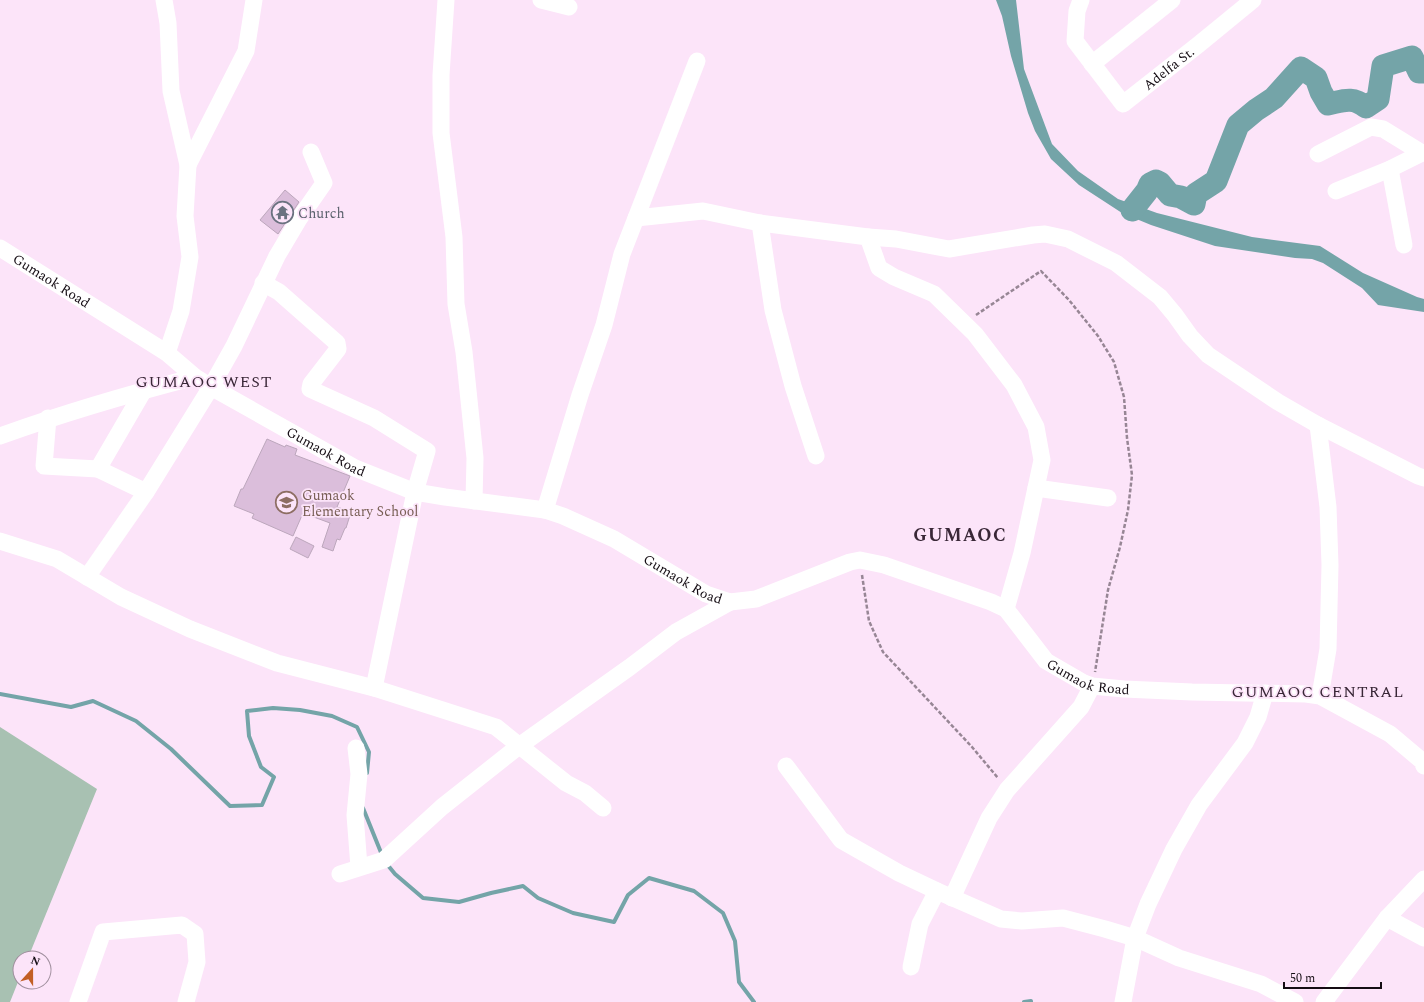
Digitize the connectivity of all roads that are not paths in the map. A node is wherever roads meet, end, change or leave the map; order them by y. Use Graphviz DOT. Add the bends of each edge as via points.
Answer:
graph roads {
  1 [pos="164,0"];
  2 [pos="254,0"];
  3 [pos="446,0"];
  4 [pos="540,0"];
  5 [pos="1090,0"];
  6 [pos="1172,0"];
  7 [pos="1253,0"];
  8 [pos="1079,5"];
  9 [pos="569,7"];
  10 [pos="697,61"];
  11 [pos="1092,64"];
  12 [pos="311,152"];
  13 [pos="1423,153"];
  14 [pos="1318,154"];
  15 [pos="188,165"];
  16 [pos="1390,169"];
  17 [pos="1336,191"];
  18 [pos="636,218"];
  19 [pos="760,223"];
  20 [pos="868,237"];
  21 [pos="1404,245"];
  22 [pos="0,248"];
  23 [pos="263,284"];
  24 [pos="167,353"];
  25 [pos="195,377"];
  26 [pos="211,387"];
  27 [pos="144,390"];
  28 [pos="48,418"];
  29 [pos="1318,425"];
  30 [pos="0,436"];
  31 [pos="816,456"];
  32 [pos="98,469"];
  33 [pos="1424,478"];
  34 [pos="1036,488"];
  35 [pos="146,492"];
  36 [pos="415,492"];
  37 [pos="1108,498"];
  38 [pos="474,501"];
  39 [pos="545,510"];
  40 [pos="0,541"];
  41 [pos="87,577"];
  42 [pos="730,602"];
  43 [pos="1006,609"];
  44 [pos="1092,686"];
  45 [pos="374,688"];
  46 [pos="1266,693"];
  47 [pos="1320,696"];
  48 [pos="519,746"];
  49 [pos="356,748"];
  50 [pos="1423,761"];
  51 [pos="786,766"];
  52 [pos="603,808"];
  53 [pos="359,868"];
  54 [pos="340,874"];
  55 [pos="1424,879"];
  56 [pos="945,894"];
  57 [pos="1387,918"];
  58 [pos="1135,938"];
  59 [pos="1424,938"];
  60 [pos="911,967"];
  61 [pos="78,1002"];
  62 [pos="186,1002"];
  63 [pos="1123,1002"];
  64 [pos="1295,1002"];
  65 [pos="1324,1002"];
  1 -- 15 [label="street" via="172,92"];
  2 -- 15 [label="street" via="246,51"];
  3 -- 38 [label="street" via="441,75 441,133 454,237 456,304 464,352 475,458"];
  4 -- 9 [label="street"];
  5 -- 8 [label="street"];
  6 -- 11 [label="street"];
  7 -- 11 [label="street, Adelfa St." via="1123,104"];
  8 -- 11 [label="street" via="1075,41"];
  10 -- 18 [label="street"];
  12 -- 23 [label="street" via="324,183 280,250"];
  13 -- 14 [label="street" via="1383,129 1371,127"];
  13 -- 16 [label="street"];
  15 -- 24 [label="street" via="185,216 190,257 181,311"];
  16 -- 17 [label="street"];
  16 -- 21 [label="street"];
  18 -- 19 [label="street" via="703,211"];
  18 -- 39 [label="street" via="622,254 604,325"];
  19 -- 20 [label="street"];
  19 -- 31 [label="street" via="773,310 793,386"];
  20 -- 29 [label="street" via="896,239 948,249 1033,235 1045,234 1068,239 1116,263 1160,297 1208,355 1278,402"];
  20 -- 34 [label="street" via="879,268 934,294 975,334 1014,385 1036,427 1042,460"];
  22 -- 24 [label="street, Gumaok Road"];
  23 -- 26 [label="street" via="234,346"];
  23 -- 36 [label="street" via="280,292 337,343 338,349 311,384 310,389 374,418 427,450"];
  24 -- 25 [label="street, Gumaok Road"];
  25 -- 26 [label="street, Gumaok Road"];
  25 -- 27 [label="street"];
  26 -- 35 [label="street"];
  26 -- 36 [label="street, Gumaok Road" via="355,468"];
  27 -- 28 [label="street"];
  27 -- 32 [label="street"];
  28 -- 30 [label="street"];
  28 -- 32 [label="street" via="44,466"];
  29 -- 33 [label="street"];
  29 -- 47 [label="street" via="1328,507 1330,565 1328,649"];
  32 -- 35 [label="street"];
  34 -- 37 [label="street"];
  34 -- 43 [label="street" via="1022,553"];
  35 -- 41 [label="street"];
  36 -- 38 [label="street, Gumaok Road"];
  36 -- 45 [label="street"];
  38 -- 39 [label="street, Gumaok Road"];
  39 -- 42 [label="street, Gumaok Road" via="614,539 706,594"];
  40 -- 41 [label="street" via="57,559"];
  41 -- 45 [label="street" via="121,597 277,663"];
  42 -- 43 [label="street, Gumaok Road" via="756,598 860,560 884,565"];
  42 -- 48 [label="street" via="676,632"];
  43 -- 44 [label="street, Gumaok Road" via="1046,661"];
  44 -- 46 [label="street, Gumaok Road"];
  44 -- 56 [label="street" via="1081,707 1007,790"];
  45 -- 48 [label="street" via="496,728"];
  46 -- 47 [label="street, Gumaok Road"];
  46 -- 58 [label="street" via="1258,717 1244,743 1199,805 1174,849"];
  47 -- 50 [label="street, Gumaok Road" via="1390,734"];
  48 -- 52 [label="street"];
  48 -- 53 [label="street" via="442,807 384,860"];
  49 -- 53 [label="street" via="358,774 355,815"];
  51 -- 56 [label="street" via="842,840 899,873"];
  53 -- 54 [label="street"];
  55 -- 57 [label="street"];
  56 -- 58 [label="street" via="1001,919 1022,921 1063,918"];
  56 -- 60 [label="street" via="920,924"];
  57 -- 59 [label="street"];
  57 -- 65 [label="street"];
  58 -- 63 [label="street"];
  58 -- 64 [label="street" via="1179,958 1261,984"];
  61 -- 62 [label="street" via="103,932 182,925 195,934 197,962"];
}
